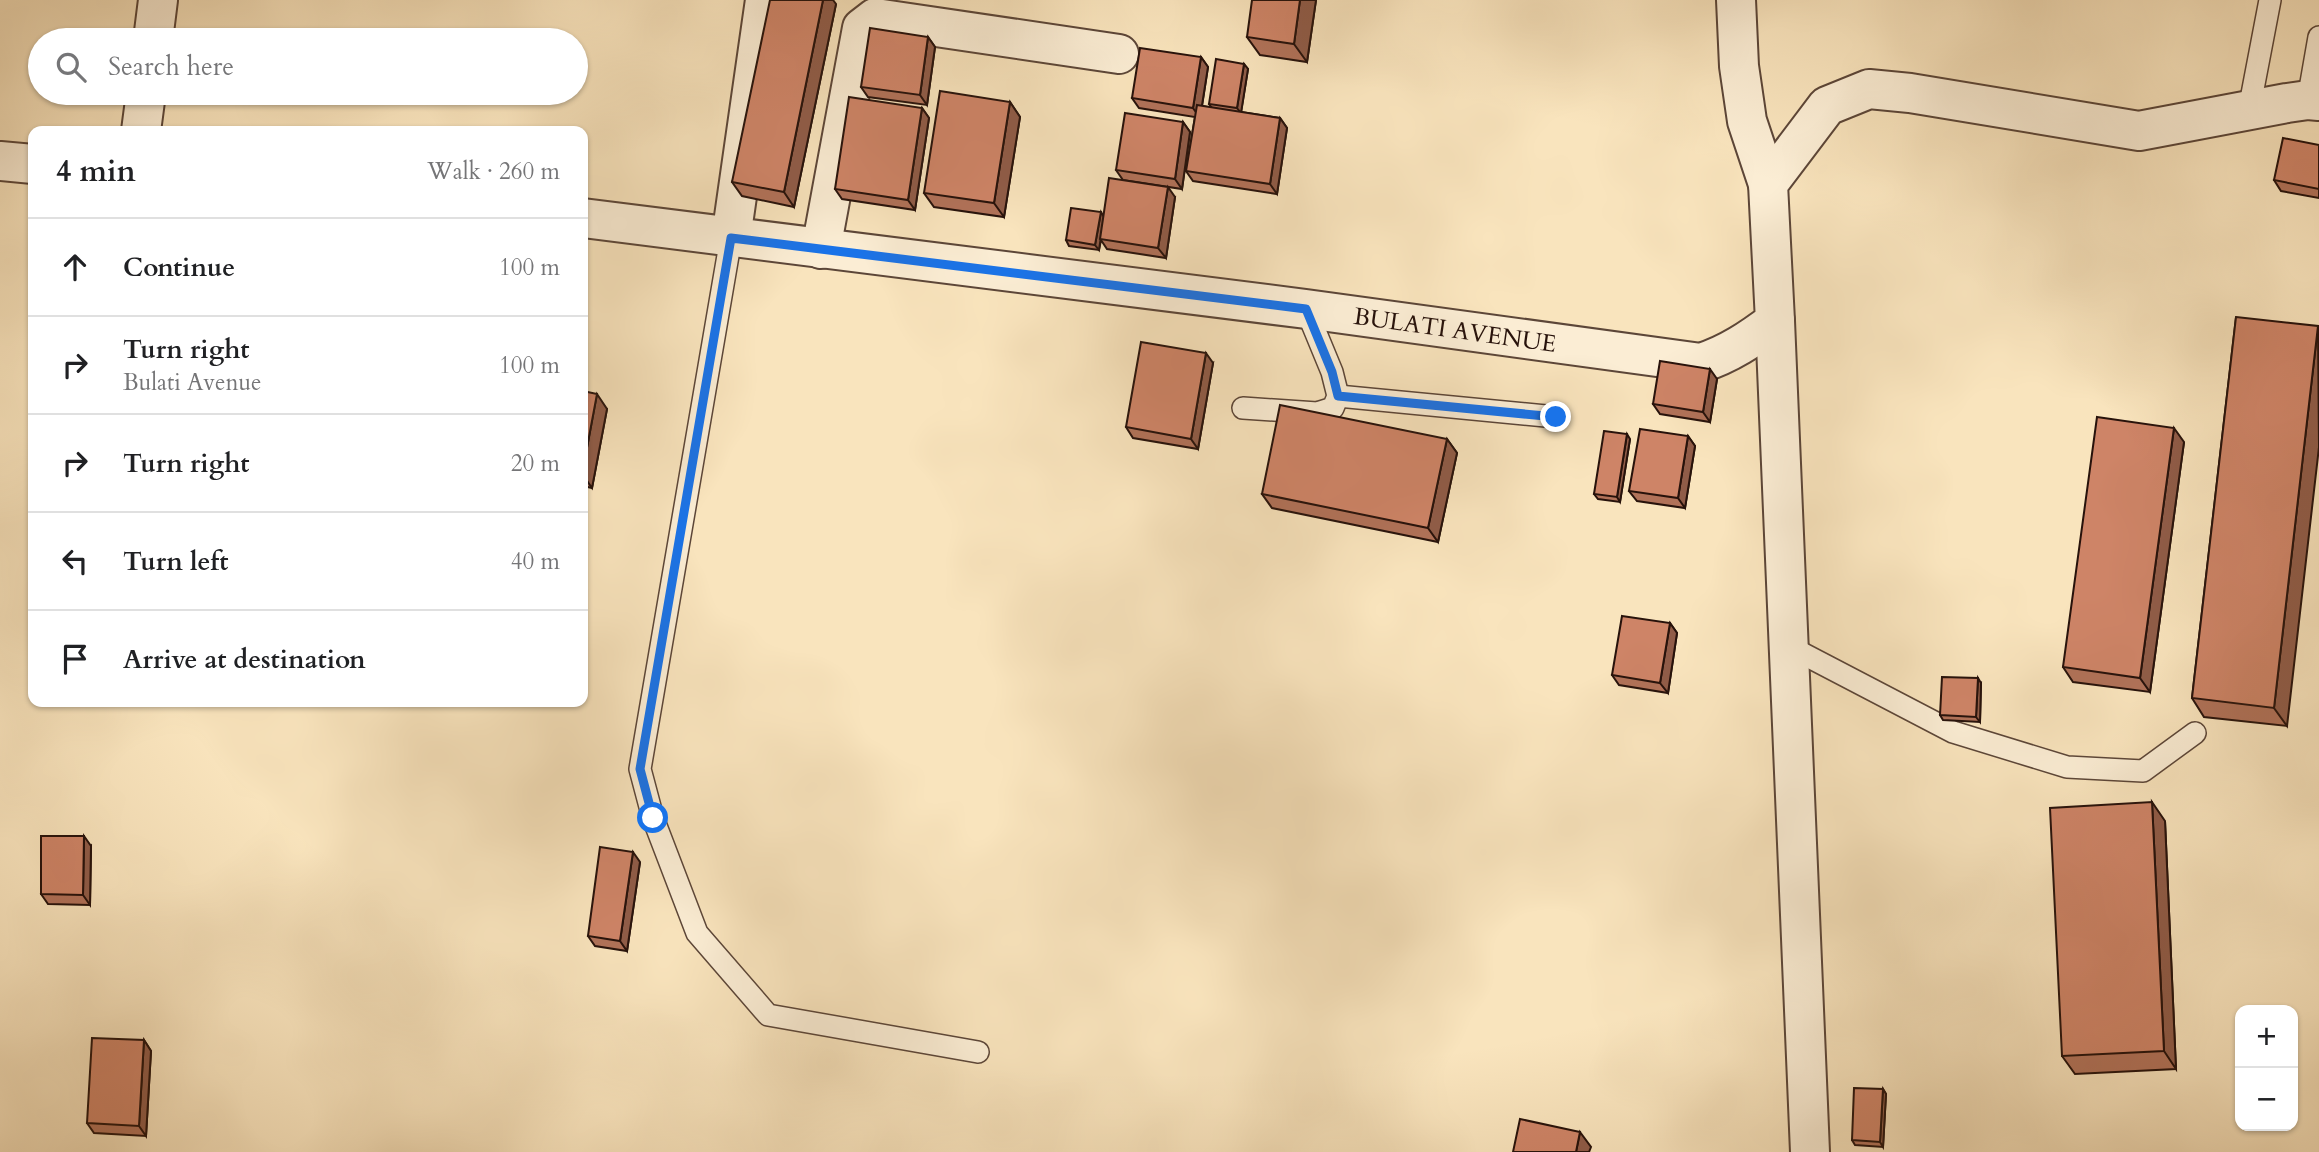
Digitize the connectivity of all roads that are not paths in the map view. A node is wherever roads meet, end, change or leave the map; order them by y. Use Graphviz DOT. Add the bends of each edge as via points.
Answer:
graph roads {
  1 [pos="158,0"];
  2 [pos="765,0"];
  3 [pos="1736,0"];
  4 [pos="2270,0"];
  5 [pos="154,28"];
  6 [pos="2319,37"];
  7 [pos="1119,54"];
  8 [pos="2314,100"];
  9 [pos="144,105"];
  10 [pos="2249,110"];
  11 [pos="142,126"];
  12 [pos="0,162"];
  13 [pos="28,164"];
  14 [pos="1768,184"];
  15 [pos="588,219"];
  16 [pos="731,238"];
  17 [pos="821,249"];
  18 [pos="1306,309"];
  19 [pos="1775,321"];
  20 [pos="1338,396"];
  21 [pos="1243,408"];
  22 [pos="1556,417"];
  23 [pos="1790,647"];
  24 [pos="2195,733"];
  25 [pos="978,1052"];
  26 [pos="1810,1152"];
  1 -- 5 [label="street"];
  2 -- 16 [label="street"];
  3 -- 14 [label="street" via="1747,121"];
  4 -- 10 [label="lane"];
  6 -- 8 [label="lane"];
  7 -- 17 [label="street" via="875,18 862,28"];
  8 -- 10 [label="street"];
  9 -- 11 [label="street"];
  10 -- 14 [label="street" via="2139,131 1869,89 1827,106"];
  12 -- 13 [label="street"];
  14 -- 19 [label="street"];
  15 -- 16 [label="street, BULATI AVENUE"];
  16 -- 17 [label="street, BULATI AVENUE"];
  16 -- 25 [label="lane" via="640,769 653,818 696,933 768,1015"];
  17 -- 18 [label="street, BULATI AVENUE"];
  18 -- 19 [label="street, BULATI AVENUE" via="1701,363 1734,350"];
  18 -- 20 [label="lane"];
  19 -- 23 [label="street"];
  20 -- 21 [label="lane" via="1333,408 1317,413"];
  20 -- 22 [label="lane"];
  23 -- 24 [label="lane" via="1953,732 2067,767 2143,771"];
  23 -- 26 [label="street"];
}
